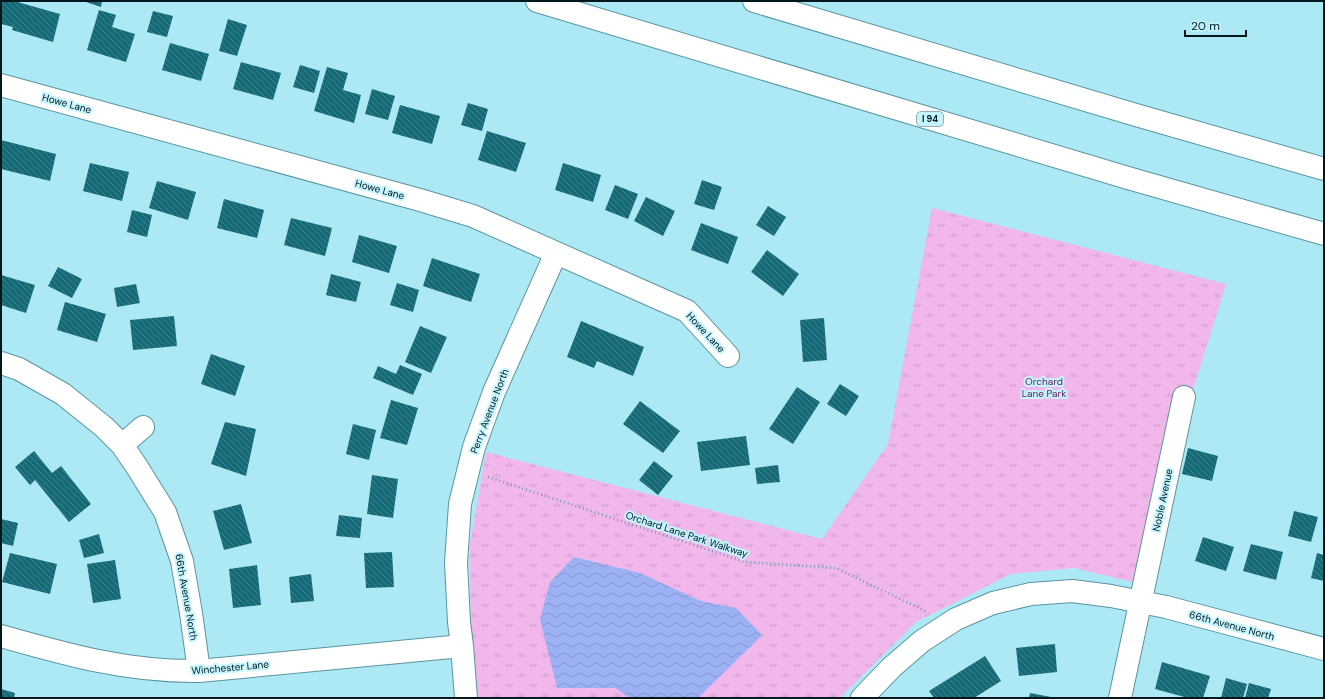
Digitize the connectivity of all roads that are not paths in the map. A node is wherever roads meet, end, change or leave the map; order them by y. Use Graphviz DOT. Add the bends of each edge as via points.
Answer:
graph roads {
  1 [pos="537,1"];
  2 [pos="754,1"];
  3 [pos="1,85"];
  4 [pos="1156,121"];
  5 [pos="1324,165"];
  6 [pos="1324,169"];
  7 [pos="1324,234"];
  8 [pos="556,253"];
  9 [pos="728,356"];
  10 [pos="1,363"];
  11 [pos="1184,397"];
  12 [pos="143,427"];
  13 [pos="122,444"];
  14 [pos="1139,602"];
  15 [pos="1,636"];
  16 [pos="462,646"];
  17 [pos="1324,649"];
  18 [pos="199,671"];
  19 [pos="466,698"];
  20 [pos="862,698"];
  21 [pos="1120,698"];
  1 -- 7 [label="main road, I 94" via="1121,176"];
  2 -- 4 [label="main road"];
  3 -- 8 [label="main road, Howe Lane" via="473,216"];
  4 -- 5 [label="main road"];
  4 -- 6 [label="main road"];
  8 -- 9 [label="main road, Howe Lane" via="687,311"];
  8 -- 16 [label="main road, Perry Avenue North" via="494,392 472,454 460,504 456,563"];
  10 -- 13 [label="main road, 66th Avenue North" via="19,369 64,394"];
  11 -- 14 [label="main road, Noble Avenue"];
  12 -- 13 [label="main road"];
  13 -- 18 [label="main road, 66th Avenue North" via="165,512 182,561"];
  14 -- 17 [label="main road, 66th Avenue North"];
  14 -- 20 [label="main road, 66th Avenue North" via="1072,591 1031,594 992,603 956,619 922,640"];
  14 -- 21 [label="main road, Noble Avenue"];
  15 -- 18 [label="main road, Winchester Lane" via="86,659 131,668"];
  16 -- 18 [label="main road, Winchester Lane"];
  16 -- 19 [label="main road, Perry Avenue North"];
}
